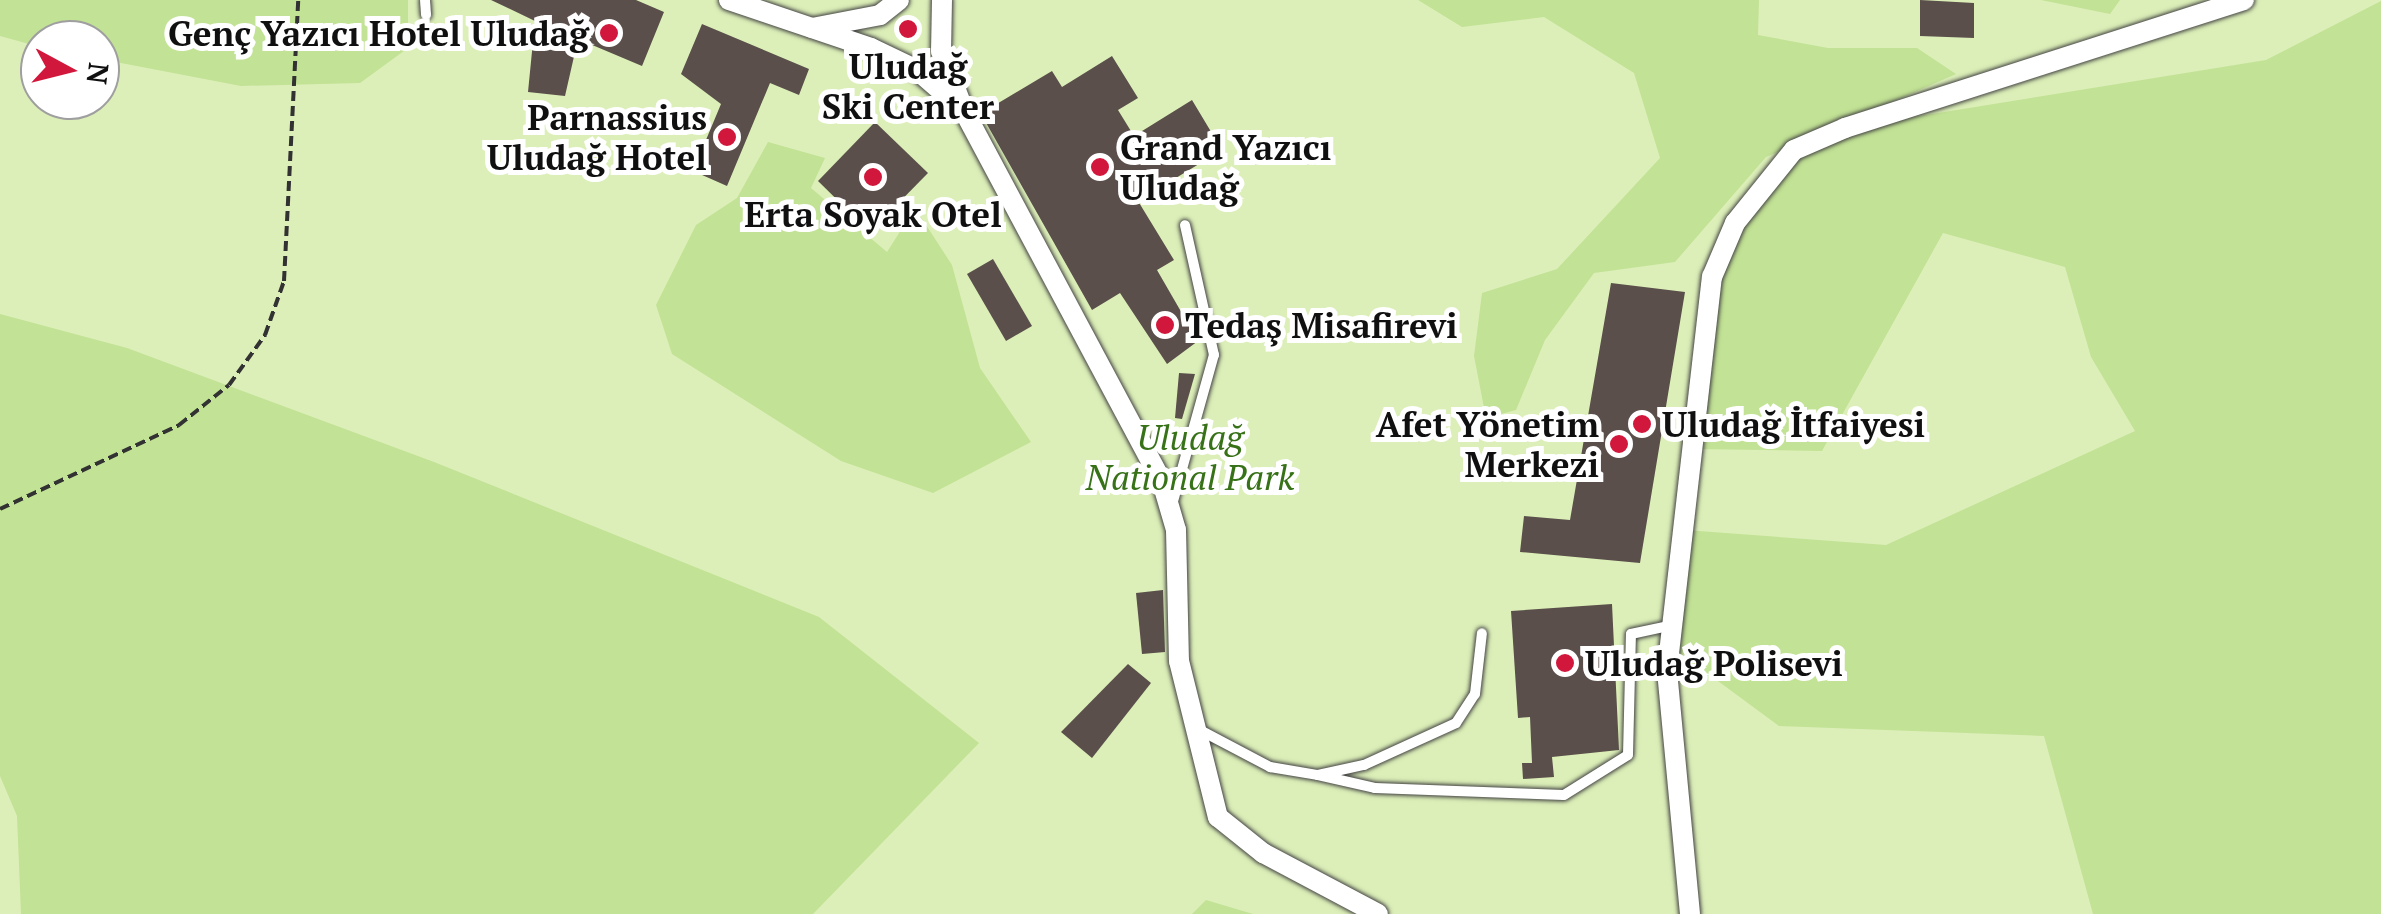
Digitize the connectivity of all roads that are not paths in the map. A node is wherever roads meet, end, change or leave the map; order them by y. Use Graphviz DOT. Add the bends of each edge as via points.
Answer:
graph roads {
  1 [pos="425,0"];
  2 [pos="729,0"];
  3 [pos="899,0"];
  4 [pos="942,0"];
  5 [pos="2244,0"];
  6 [pos="426,15"];
  7 [pos="805,30"];
  8 [pos="964,111"];
  9 [pos="1185,225"];
  10 [pos="1171,511"];
  11 [pos="1670,626"];
  12 [pos="1482,634"];
  13 [pos="1191,726"];
  14 [pos="1318,775"];
  15 [pos="1378,914"];
  16 [pos="1690,914"];
  1 -- 6 [label="lane"];
  2 -- 7 [label="street"];
  3 -- 7 [label="street" via="880,15"];
  4 -- 8 [label="street" via="941,50"];
  5 -- 11 [label="street" via="1852,124 1781,165 1735,223 1712,277"];
  7 -- 8 [label="street" via="917,70"];
  8 -- 10 [label="street"];
  9 -- 10 [label="lane" via="1214,356"];
  10 -- 13 [label="street"];
  11 -- 14 [label="lane" via="1631,634 1628,755 1564,795 1375,788"];
  11 -- 16 [label="street"];
  12 -- 14 [label="lane" via="1475,694 1456,723 1364,766"];
  13 -- 14 [label="lane" via="1270,767"];
  13 -- 15 [label="street" via="1218,817 1262,853"];
}
